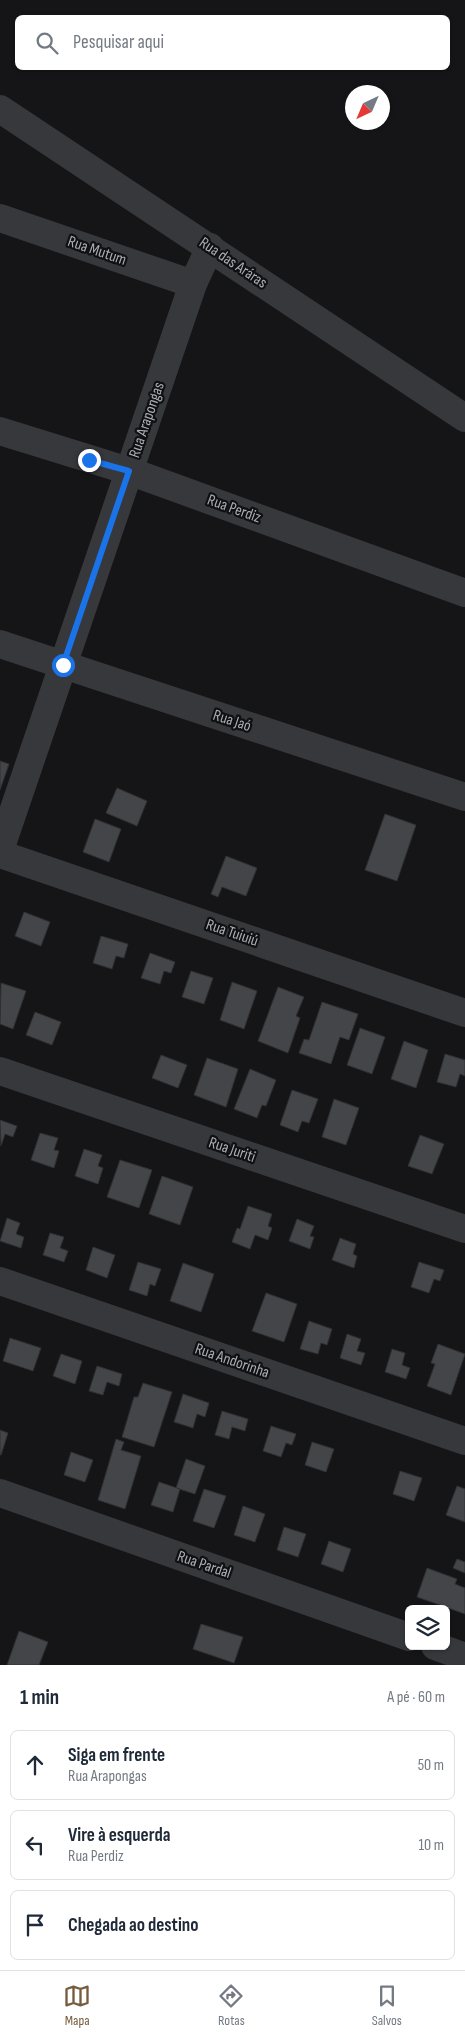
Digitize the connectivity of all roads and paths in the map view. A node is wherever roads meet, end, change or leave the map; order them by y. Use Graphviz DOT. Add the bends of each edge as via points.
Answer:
graph roads {
  1 [pos="0,109"];
  2 [pos="0,218"];
  3 [pos="210,247"];
  4 [pos="193,284"];
  5 [pos="465,418"];
  6 [pos="0,431"];
  7 [pos="129,471"];
  8 [pos="465,593"];
  9 [pos="0,644"];
  10 [pos="63,665"];
  11 [pos="465,797"];
  12 [pos="0,852"];
  13 [pos="465,1013"];
  14 [pos="0,1071"];
  15 [pos="465,1229"];
  16 [pos="0,1281"];
  17 [pos="465,1441"];
  18 [pos="0,1493"];
  19 [pos="405,1636"];
  20 [pos="446,1650"];
  21 [pos="465,1657"];
  1 -- 3 [label="street, Rua das Aráras"];
  2 -- 4 [label="street, Rua Mutum"];
  3 -- 4 [label="street, Rua Arapongas"];
  3 -- 5 [label="street, Rua das Aráras"];
  4 -- 7 [label="street, Rua Arapongas"];
  6 -- 7 [label="street, Rua Perdiz"];
  7 -- 8 [label="street, Rua Perdiz"];
  7 -- 10 [label="street, Rua Arapongas"];
  9 -- 10 [label="street, Rua Jaó"];
  10 -- 11 [label="street, Rua Jaó"];
  10 -- 12 [label="street, Rua Arapongas"];
  12 -- 13 [label="street, Rua Tuiuiú"];
  14 -- 15 [label="street, Rua Juriti"];
  16 -- 17 [label="street, Rua Andorinha"];
  18 -- 19 [label="street, Rua Pardal"];
  20 -- 21 [label="street"];
}
